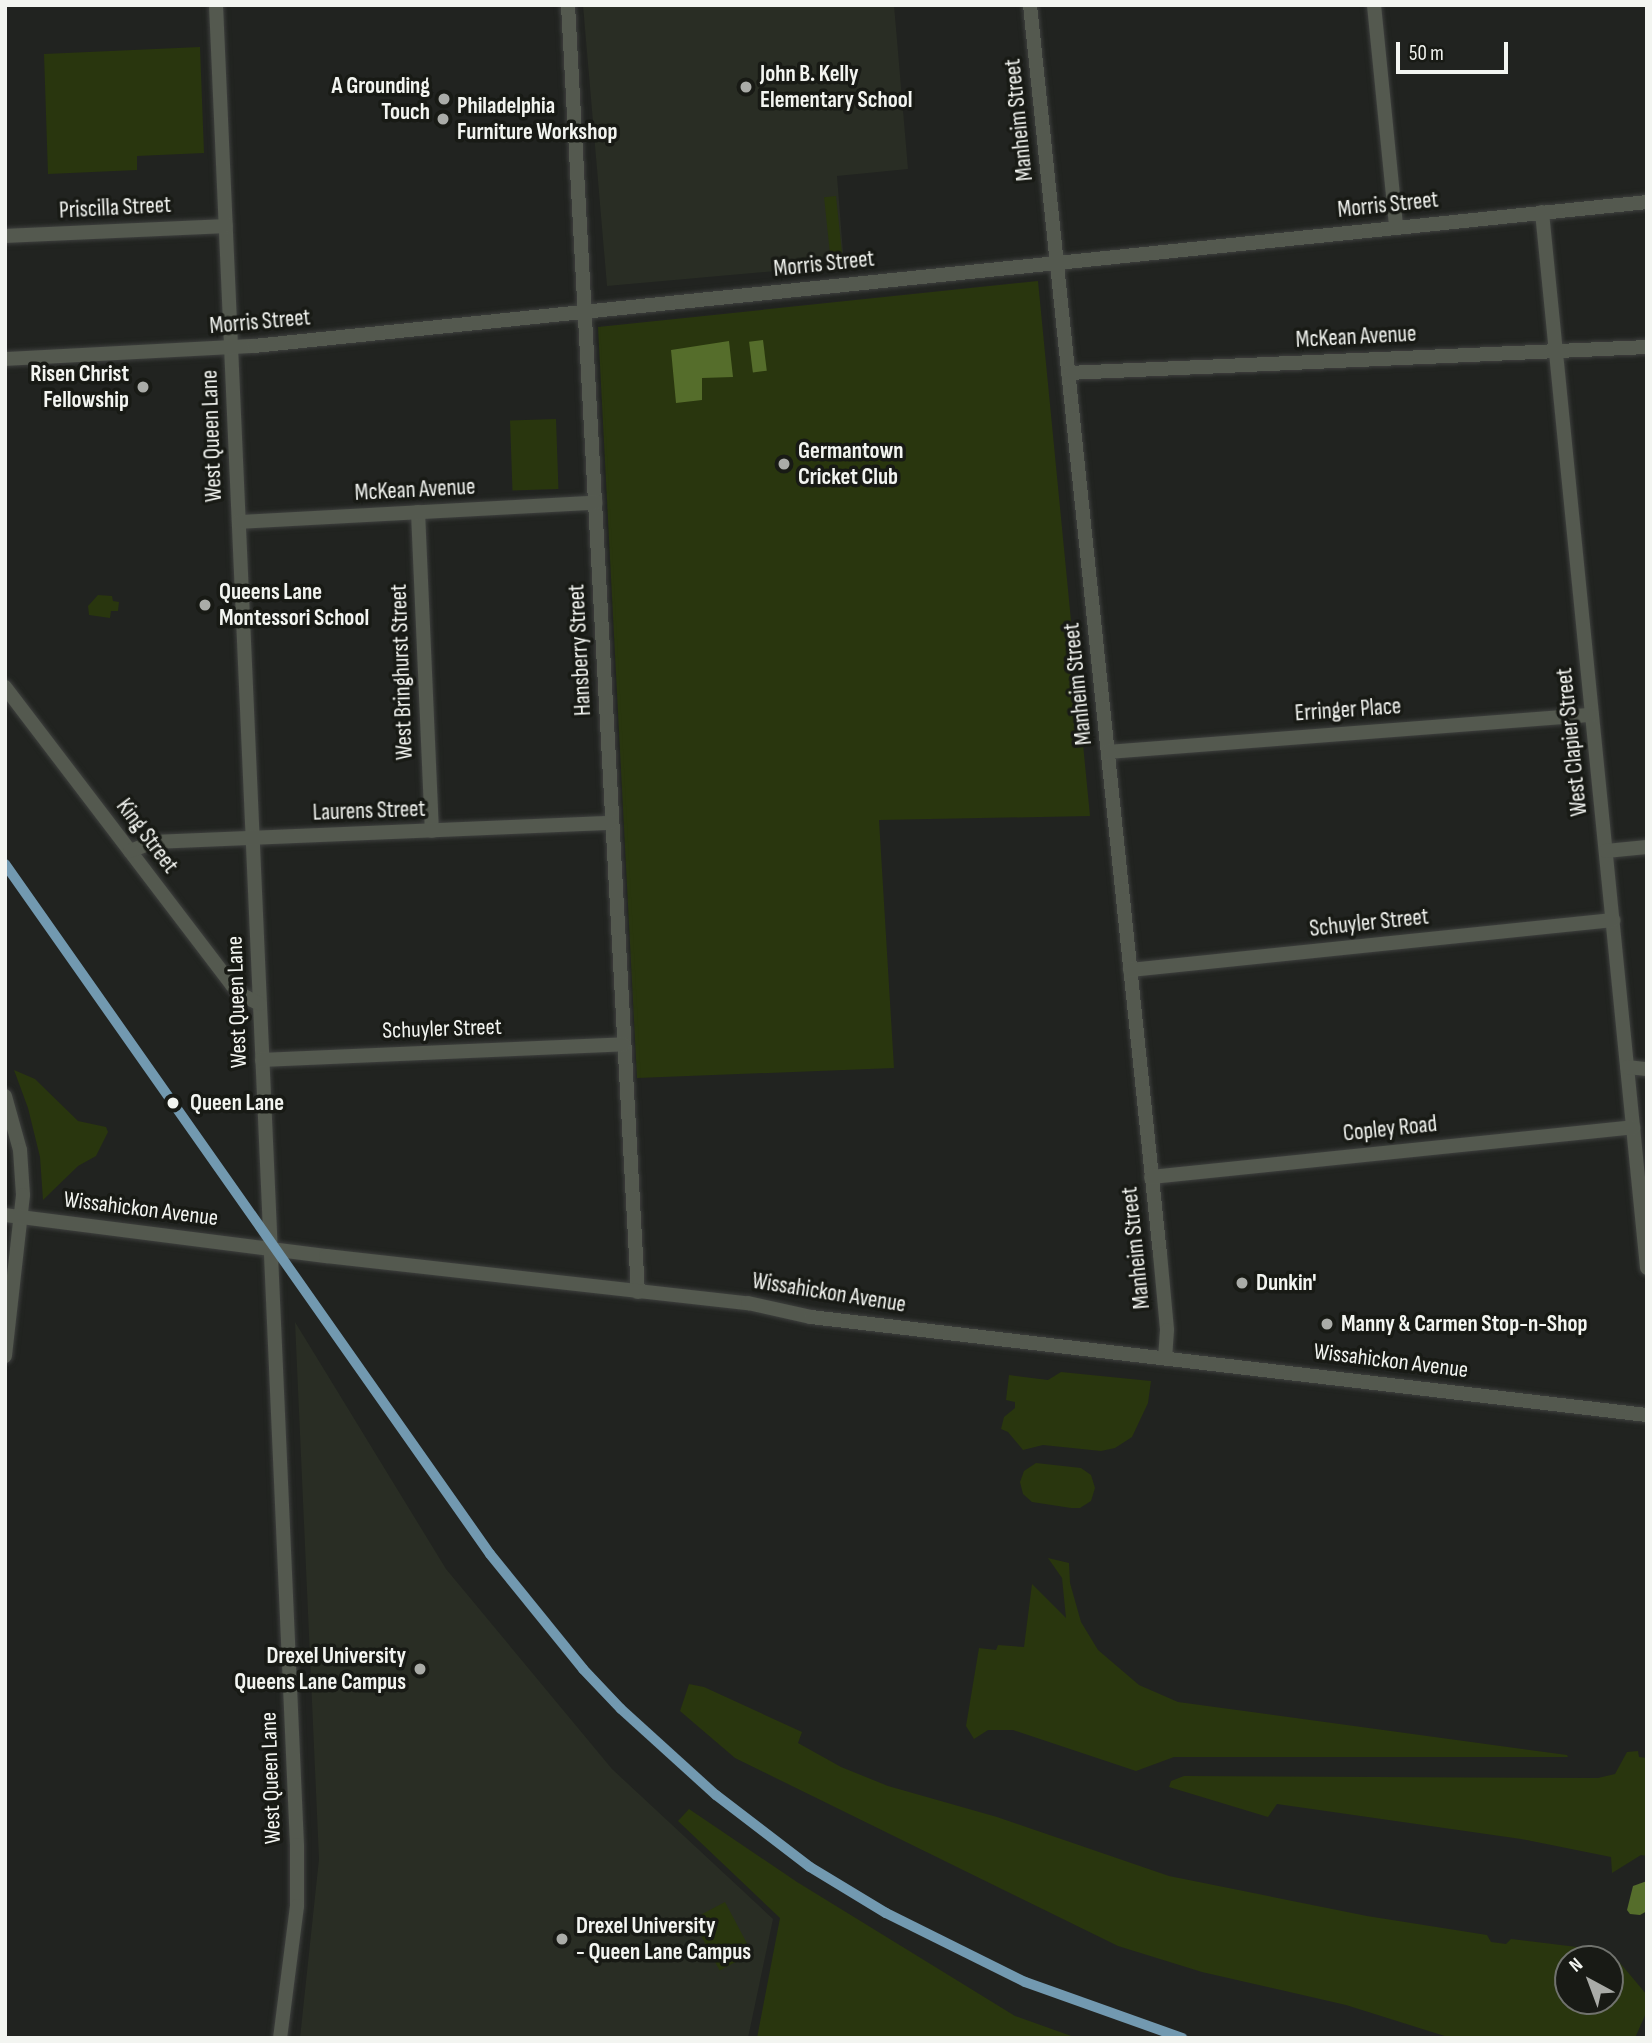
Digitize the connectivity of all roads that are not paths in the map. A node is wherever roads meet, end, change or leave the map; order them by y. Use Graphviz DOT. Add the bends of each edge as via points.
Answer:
graph roads {
  1 [pos="216,5"];
  2 [pos="568,5"];
  3 [pos="1030,5"];
  4 [pos="1374,5"];
  5 [pos="1647,202"];
  6 [pos="1542,212"];
  7 [pos="226,226"];
  8 [pos="1396,227"];
  9 [pos="5,236"];
  10 [pos="1057,263"];
  11 [pos="584,312"];
  12 [pos="1647,347"];
  13 [pos="231,348"];
  14 [pos="1556,352"];
  15 [pos="5,359"];
  16 [pos="1068,373"];
  17 [pos="594,503"];
  18 [pos="418,512"];
  19 [pos="239,522"];
  20 [pos="5,687"];
  21 [pos="1592,715"];
  22 [pos="1108,752"];
  23 [pos="612,823"];
  24 [pos="432,831"];
  25 [pos="253,838"];
  26 [pos="1647,847"];
  27 [pos="1606,850"];
  28 [pos="130,851"];
  29 [pos="1613,920"];
  30 [pos="1130,970"];
  31 [pos="260,1004"];
  32 [pos="624,1044"];
  33 [pos="262,1059"];
  34 [pos="1627,1067"];
  35 [pos="1647,1069"];
  36 [pos="5,1096"];
  37 [pos="1633,1127"];
  38 [pos="1152,1177"];
  39 [pos="5,1215"];
  40 [pos="23,1217"];
  41 [pos="278,1250"];
  42 [pos="1647,1268"];
  43 [pos="638,1292"];
  44 [pos="5,1356"];
  45 [pos="1165,1357"];
  46 [pos="1647,1415"];
  47 [pos="280,2038"];
  1 -- 7 [label="street, West Queen Lane"];
  2 -- 11 [label="street, Hansberry Street"];
  3 -- 10 [label="street, Manheim Street"];
  4 -- 8 [label="street"];
  5 -- 6 [label="street, Morris Street"];
  6 -- 8 [label="street, Morris Street"];
  6 -- 14 [label="street, West Clapier Street"];
  7 -- 9 [label="street, Priscilla Street"];
  7 -- 13 [label="street, West Queen Lane"];
  8 -- 10 [label="street, Morris Street"];
  10 -- 11 [label="street, Morris Street"];
  10 -- 16 [label="street, Manheim Street"];
  11 -- 13 [label="street, Morris Street"];
  11 -- 17 [label="street, Hansberry Street"];
  12 -- 14 [label="street, McKean Avenue"];
  13 -- 15 [label="street, Morris Street"];
  13 -- 19 [label="street, West Queen Lane"];
  14 -- 16 [label="street, McKean Avenue"];
  14 -- 21 [label="street, West Clapier Street"];
  16 -- 22 [label="street, Manheim Street"];
  17 -- 18 [label="street, McKean Avenue"];
  17 -- 23 [label="street, Hansberry Street"];
  18 -- 19 [label="street, McKean Avenue"];
  18 -- 24 [label="street, West Bringhurst Street"];
  19 -- 25 [label="street, West Queen Lane"];
  20 -- 28 [label="street, King Street"];
  21 -- 22 [label="street, Erringer Place"];
  21 -- 27 [label="street, West Clapier Street"];
  22 -- 30 [label="street, Manheim Street"];
  23 -- 24 [label="street, Laurens Street"];
  23 -- 32 [label="street, Hansberry Street"];
  24 -- 25 [label="street, Laurens Street"];
  25 -- 28 [label="street, Laurens Street" via="154,842"];
  25 -- 31 [label="street, West Queen Lane"];
  26 -- 27 [label="street"];
  27 -- 29 [label="street, West Clapier Street"];
  28 -- 31 [label="street, King Street" via="232,985"];
  29 -- 30 [label="street, Schuyler Street"];
  29 -- 34 [label="street, West Clapier Street"];
  30 -- 38 [label="street, Manheim Street"];
  31 -- 33 [label="street, West Queen Lane"];
  32 -- 33 [label="street, Schuyler Street"];
  32 -- 43 [label="street, Hansberry Street"];
  33 -- 41 [label="street, West Queen Lane" via="271,1231"];
  34 -- 35 [label="street"];
  34 -- 37 [label="street, West Clapier Street"];
  36 -- 40 [label="street" via="20,1150"];
  37 -- 38 [label="street, Copley Road"];
  37 -- 42 [label="street, West Clapier Street"];
  38 -- 45 [label="street, Manheim Street" via="1167,1330"];
  39 -- 40 [label="street, Wissahickon Avenue"];
  40 -- 41 [label="street, Wissahickon Avenue"];
  40 -- 44 [label="street"];
  41 -- 43 [label="street, Wissahickon Avenue"];
  41 -- 47 [label="street, West Queen Lane" via="271,1271 298,1892"];
  43 -- 45 [label="street, Wissahickon Avenue" via="748,1303 801,1316"];
  45 -- 46 [label="street, Wissahickon Avenue"];
}
